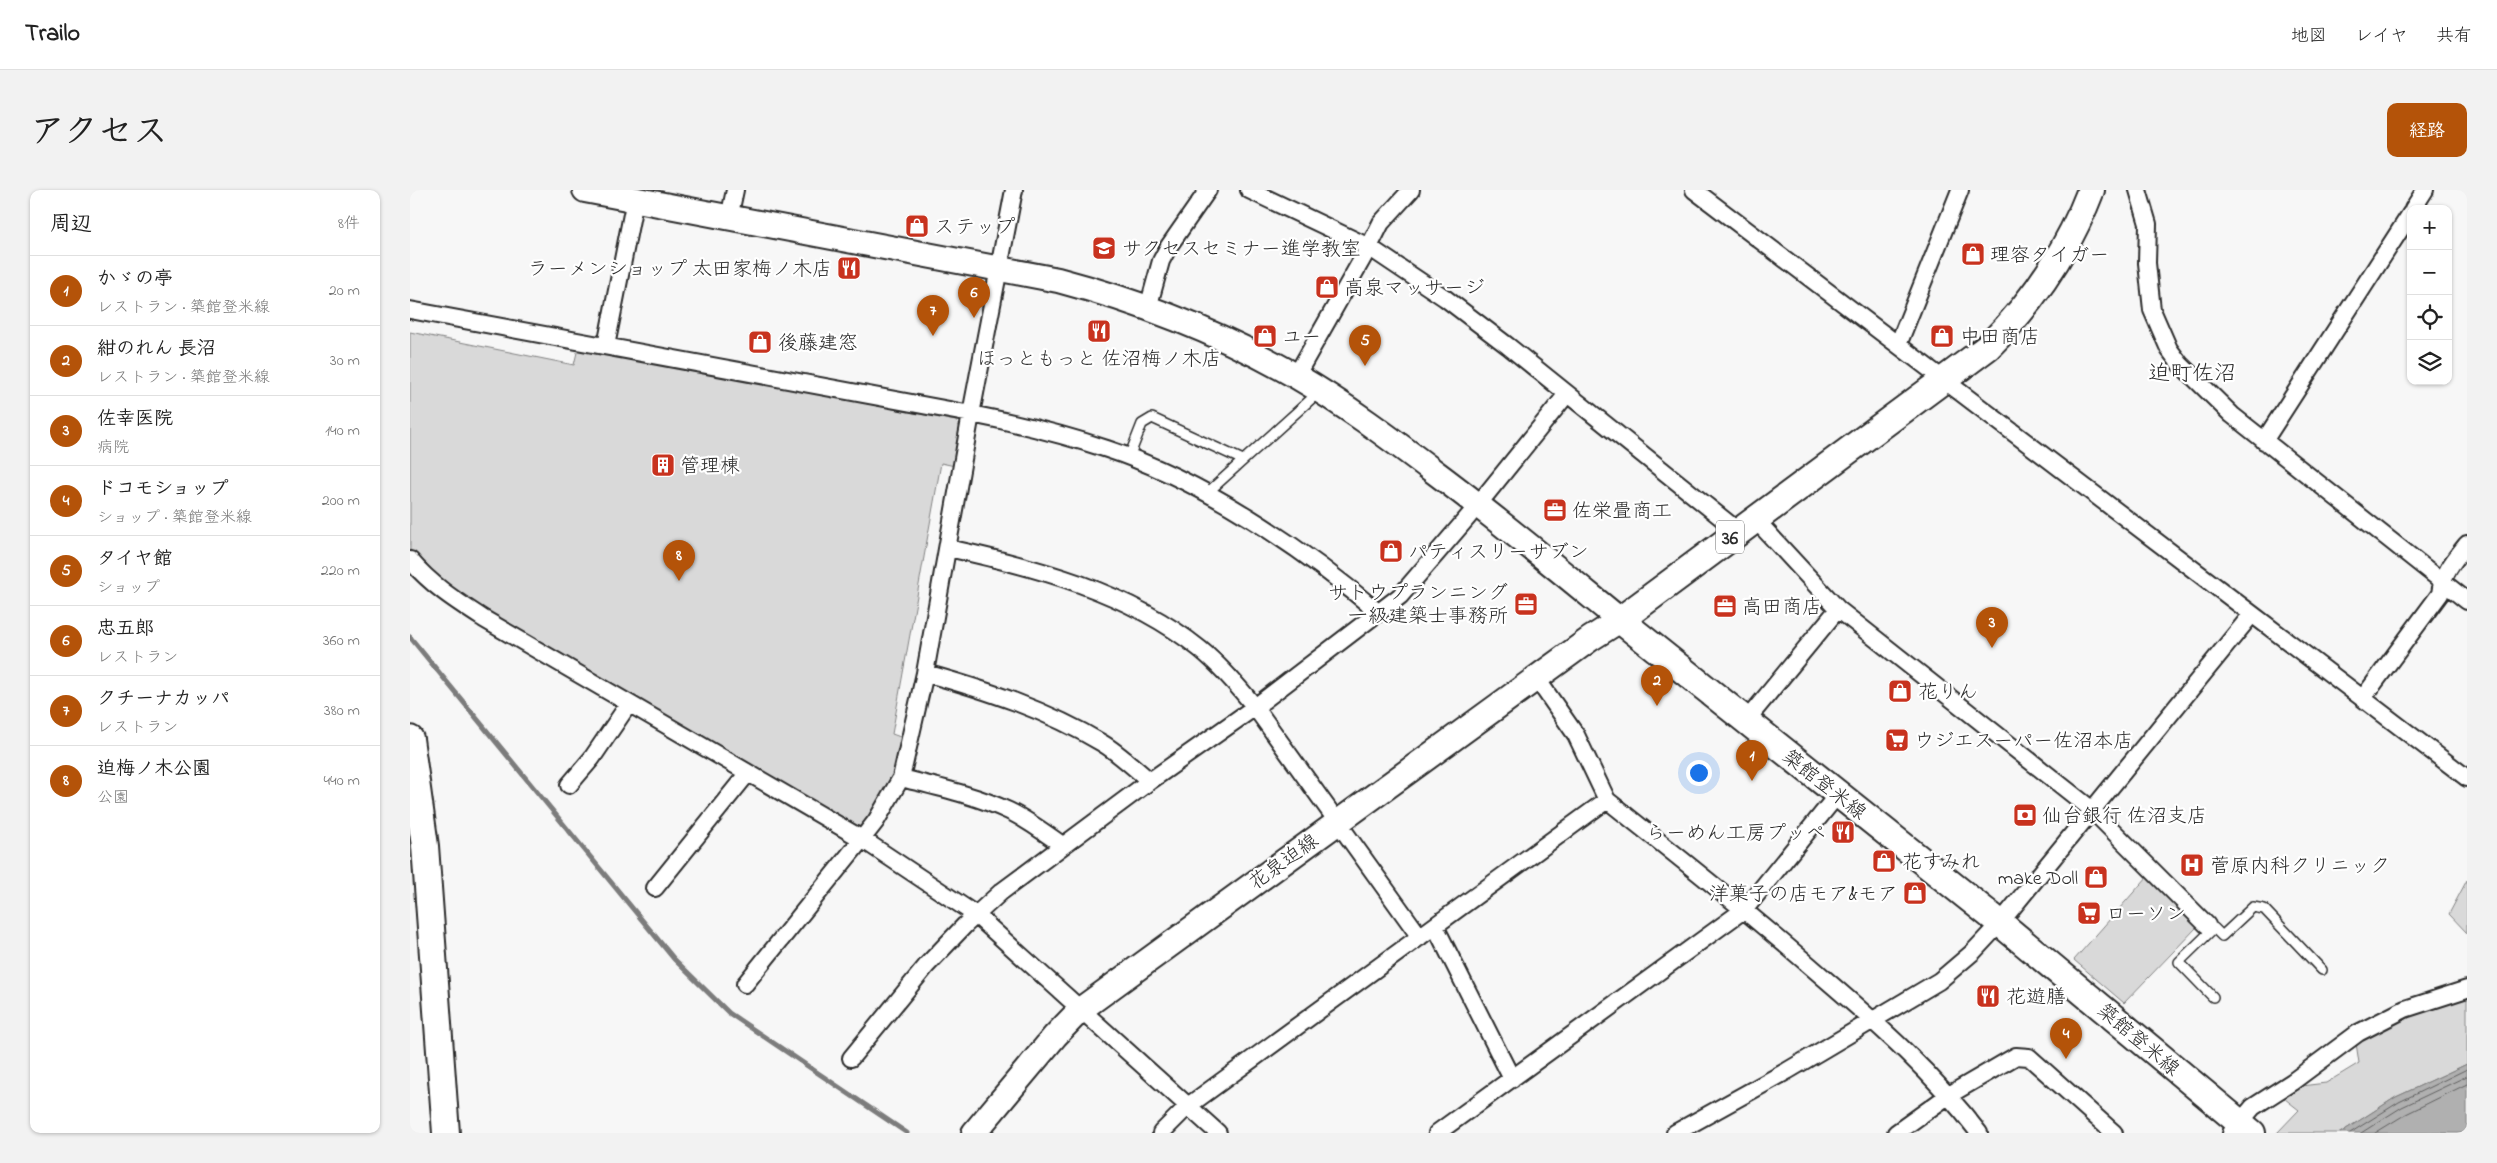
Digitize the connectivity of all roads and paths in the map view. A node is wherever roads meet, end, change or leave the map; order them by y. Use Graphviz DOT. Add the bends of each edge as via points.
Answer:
graph roads {
  1 [pos="585,190"];
  2 [pos="735,190"];
  3 [pos="1014,190"];
  4 [pos="1208,190"];
  5 [pos="1249,190"];
  6 [pos="1411,190"];
  7 [pos="1694,190"];
  8 [pos="1960,190"];
  9 [pos="2091,190"];
  10 [pos="2138,190"];
  11 [pos="2425,190"];
  12 [pos="635,199"];
  13 [pos="2416,205"];
  14 [pos="729,218"];
  15 [pos="2407,219"];
  16 [pos="1370,247"];
  17 [pos="1000,269"];
  18 [pos="1148,308"];
  19 [pos="410,310"];
  20 [pos="1898,345"];
  21 [pos="606,346"];
  22 [pos="1296,376"];
  23 [pos="1946,380"];
  24 [pos="1320,391"];
  25 [pos="1567,394"];
  26 [pos="971,414"];
  27 [pos="2264,441"];
  28 [pos="1129,457"];
  29 [pos="1243,460"];
  30 [pos="1206,494"];
  31 [pos="1478,504"];
  32 [pos="1746,525"];
  33 [pos="2467,544"];
  34 [pos="948,548"];
  35 [pos="410,560"];
  36 [pos="2441,582"];
  37 [pos="2467,601"];
  38 [pos="1838,609"];
  39 [pos="1378,613"];
  40 [pos="2252,614"];
  41 [pos="1620,620"];
  42 [pos="925,673"];
  43 [pos="1537,679"];
  44 [pos="2363,698"];
  45 [pos="628,704"];
  46 [pos="1255,707"];
  47 [pos="1745,722"];
  48 [pos="410,738"];
  49 [pos="747,774"];
  50 [pos="901,778"];
  51 [pos="2467,778"];
  52 [pos="1150,781"];
  53 [pos="569,785"];
  54 [pos="1838,794"];
  55 [pos="1607,800"];
  56 [pos="2092,808"];
  57 [pos="1338,821"];
  58 [pos="862,839"];
  59 [pos="1062,845"];
  60 [pos="655,888"];
  61 [pos="1745,909"];
  62 [pos="976,914"];
  63 [pos="2000,923"];
  64 [pos="1435,926"];
  65 [pos="2209,928"];
  66 [pos="1420,937"];
  67 [pos="2322,970"];
  68 [pos="745,984"];
  69 [pos="2467,989"];
  70 [pos="2213,998"];
  71 [pos="1080,1010"];
  72 [pos="1872,1020"];
  73 [pos="851,1058"];
  74 [pos="1512,1079"];
  75 [pos="1949,1095"];
  76 [pos="1188,1106"];
  77 [pos="2241,1130"];
  78 [pos="446,1133"];
  79 [pos="974,1133"];
  80 [pos="1161,1133"];
  81 [pos="1218,1133"];
  82 [pos="1439,1133"];
  83 [pos="1675,1133"];
  84 [pos="1896,1133"];
  85 [pos="1979,1133"];
  86 [pos="2114,1133"];
  1 -- 12 [label="street"];
  2 -- 14 [label="street"];
  3 -- 17 [label="street"];
  4 -- 18 [label="street" via="1161,261"];
  5 -- 16 [label="street"];
  6 -- 16 [label="street" via="1381,223"];
  7 -- 20 [label="street"];
  8 -- 20 [label="street"];
  9 -- 23 [label="main road, 36" via="2057,261 2035,295 1988,347"];
  10 -- 27 [label="street" via="2148,224 2147,263 2152,310 2169,349 2207,393"];
  11 -- 13 [label="street"];
  12 -- 14 [label="street"];
  12 -- 21 [label="street"];
  14 -- 17 [label="street"];
  15 -- 27 [label="street"];
  16 -- 22 [label="street"];
  16 -- 25 [label="street" via="1445,298"];
  17 -- 18 [label="street" via="1072,284"];
  17 -- 26 [label="street"];
  18 -- 22 [label="street"];
  19 -- 21 [label="street"];
  20 -- 23 [label="street"];
  21 -- 26 [label="street"];
  22 -- 24 [label="street"];
  23 -- 32 [label="main road, 36"];
  23 -- 40 [label="street"];
  24 -- 29 [label="lane"];
  24 -- 31 [label="street"];
  25 -- 31 [label="street"];
  25 -- 32 [label="street"];
  26 -- 28 [label="street" via="1033,426"];
  26 -- 34 [label="street"];
  27 -- 36 [label="street"];
  28 -- 29 [label="lane" via="1142,424 1152,418"];
  28 -- 30 [label="street"];
  29 -- 30 [label="lane"];
  30 -- 39 [label="street" via="1338,578"];
  31 -- 39 [label="street" via="1417,578"];
  31 -- 41 [label="street"];
  32 -- 38 [label="street"];
  32 -- 41 [label="main road, 36"];
  33 -- 36 [label="street"];
  34 -- 42 [label="street"];
  34 -- 46 [label="street" via="1058,575 1153,617 1217,663"];
  35 -- 45 [label="street" via="448,596"];
  36 -- 37 [label="street"];
  36 -- 44 [label="street" via="2440,594"];
  38 -- 47 [label="street"];
  38 -- 56 [label="street"];
  39 -- 46 [label="street"];
  40 -- 44 [label="street"];
  40 -- 56 [label="street"];
  41 -- 43 [label="street, 花泉迫線"];
  41 -- 47 [label="main road, 築館登米線"];
  42 -- 50 [label="street"];
  42 -- 52 [label="street" via="972,686 1036,710 1103,744"];
  43 -- 55 [label="street" via="1576,735"];
  43 -- 57 [label="street, 花泉迫線"];
  44 -- 51 [label="street"];
  45 -- 49 [label="street"];
  45 -- 53 [label="street" via="592,758"];
  46 -- 52 [label="street"];
  46 -- 57 [label="street"];
  47 -- 54 [label="main road, 築館登米線"];
  48 -- 78 [label="main road" via="425,846"];
  49 -- 58 [label="street"];
  49 -- 60 [label="street"];
  50 -- 58 [label="street"];
  50 -- 59 [label="street" via="1009,811"];
  52 -- 59 [label="street"];
  54 -- 61 [label="street"];
  54 -- 63 [label="main road, 築館登米線"];
  55 -- 61 [label="street"];
  55 -- 64 [label="street"];
  56 -- 63 [label="street"];
  56 -- 65 [label="street"];
  57 -- 66 [label="street"];
  57 -- 71 [label="street, 花泉迫線"];
  58 -- 62 [label="street"];
  58 -- 68 [label="street"];
  59 -- 62 [label="street"];
  61 -- 72 [label="street"];
  61 -- 74 [label="street"];
  62 -- 71 [label="street"];
  62 -- 73 [label="street" via="927,965"];
  63 -- 72 [label="street" via="1939,981"];
  63 -- 77 [label="main road, 築館登米線"];
  64 -- 66 [label="street"];
  64 -- 74 [label="street"];
  65 -- 67 [label="lane" via="2214,928 2222,936 2253,907 2264,909"];
  65 -- 70 [label="lane" via="2179,962"];
  66 -- 76 [label="street"];
  69 -- 77 [label="street" via="2405,1009 2358,1033 2253,1107"];
  71 -- 76 [label="street"];
  71 -- 79 [label="street, 花泉迫線"];
  72 -- 75 [label="street"];
  72 -- 83 [label="street"];
  74 -- 82 [label="street"];
  75 -- 84 [label="street"];
  75 -- 85 [label="street"];
  75 -- 86 [label="street" via="2016,1056 2029,1057"];
  76 -- 80 [label="street"];
  76 -- 81 [label="street"];
}
